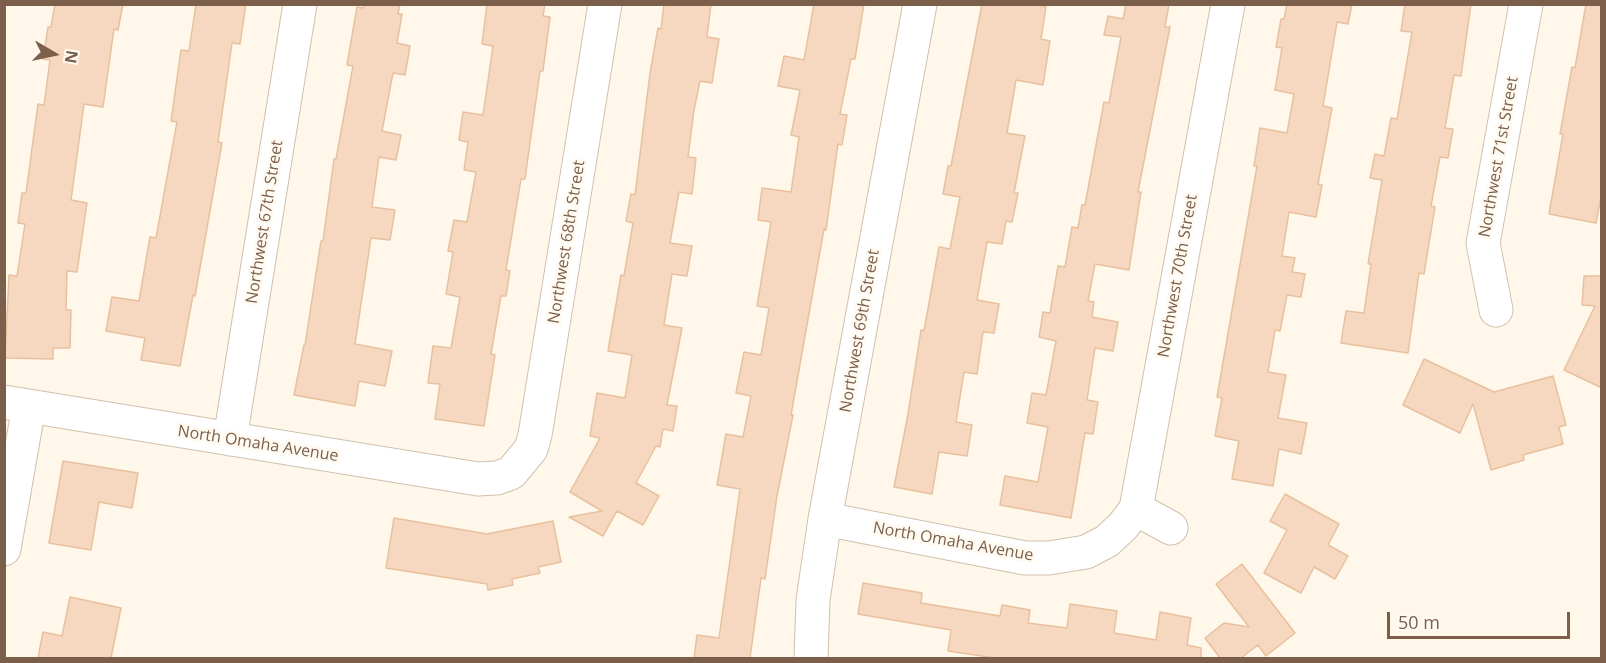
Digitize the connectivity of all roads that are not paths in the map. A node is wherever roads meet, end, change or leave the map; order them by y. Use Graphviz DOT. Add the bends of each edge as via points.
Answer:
graph roads {
  1 [pos="300,4"];
  2 [pos="605,4"];
  3 [pos="920,4"];
  4 [pos="1228,4"];
  5 [pos="1526,4"];
  6 [pos="1496,310"];
  7 [pos="17,404"];
  8 [pos="230,439"];
  9 [pos="511,473"];
  10 [pos="1137,509"];
  11 [pos="825,519"];
  12 [pos="1171,528"];
  13 [pos="4,549"];
  14 [pos="811,658"];
  1 -- 8 [label="street, Northwest 67th Street"];
  2 -- 9 [label="street, Northwest 68th Street" via="536,435 531,449"];
  3 -- 11 [label="street, Northwest 69th Street"];
  4 -- 10 [label="street, Northwest 70th Street"];
  5 -- 6 [label="street, Northwest 71st Street" via="1483,243"];
  7 -- 8 [label="street, North Omaha Avenue"];
  7 -- 13 [label="street"];
  8 -- 9 [label="street, North Omaha Avenue" via="478,479"];
  10 -- 11 [label="street, North Omaha Avenue" via="1107,541 1086,552 1049,558 1025,558"];
  10 -- 12 [label="street"];
  11 -- 14 [label="street, Northwest 69th Street" via="813,600"];
}
